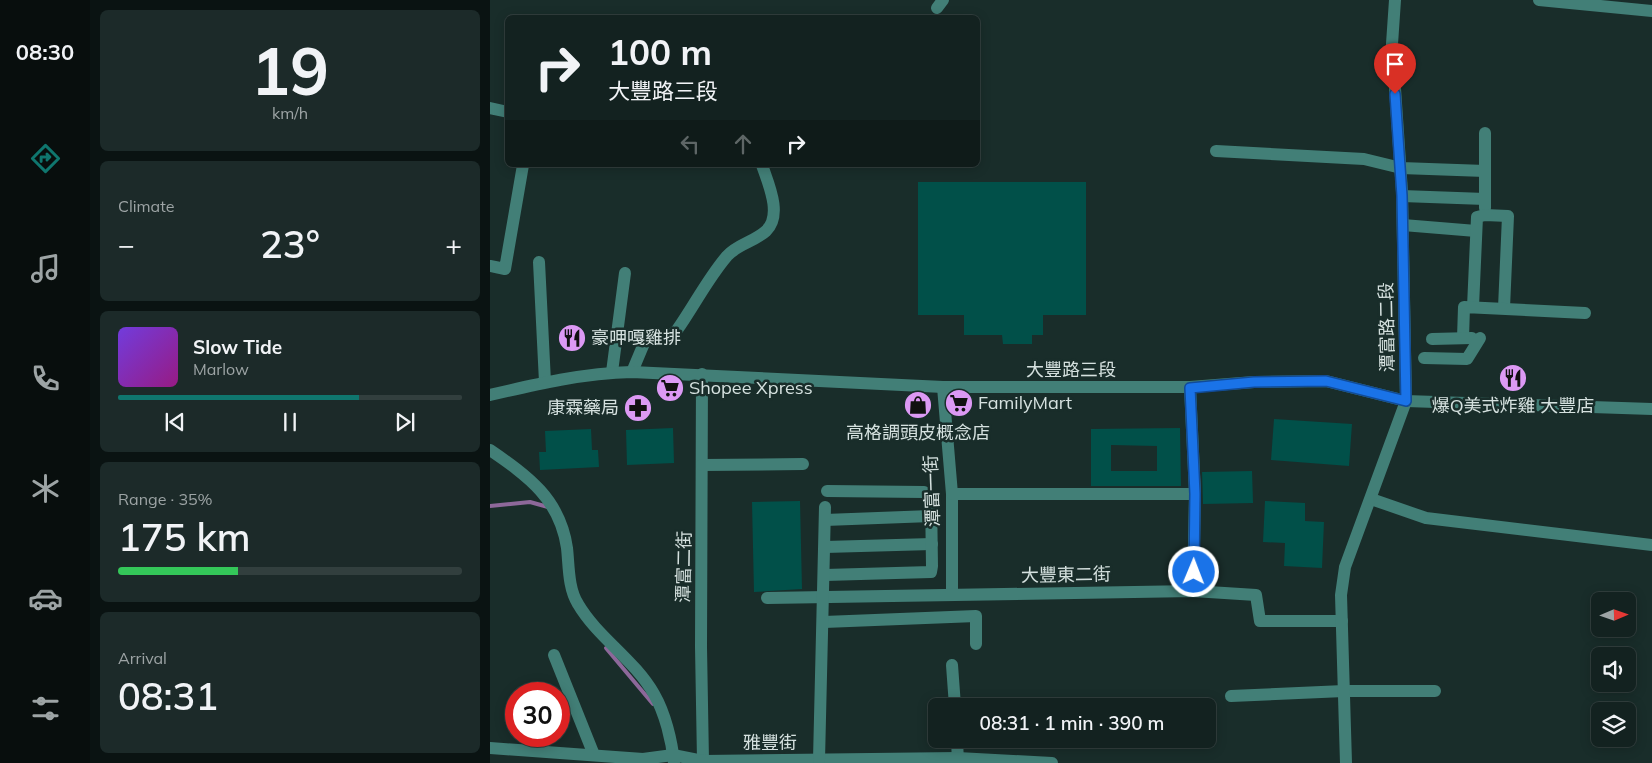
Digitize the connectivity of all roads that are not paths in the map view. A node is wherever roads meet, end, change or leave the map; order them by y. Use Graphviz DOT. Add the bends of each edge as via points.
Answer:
graph roads {
  1 [pos="1395,0"];
  2 [pos="1539,0"];
  3 [pos="1652,12"];
  4 [pos="490,108"];
  5 [pos="505,111"];
  6 [pos="1486,132"];
  7 [pos="1216,151"];
  8 [pos="523,167"];
  9 [pos="763,167"];
  10 [pos="1401,168"];
  11 [pos="1485,171"];
  12 [pos="1402,196"];
  13 [pos="1485,199"];
  14 [pos="1485,215"];
  15 [pos="1403,225"];
  16 [pos="1476,231"];
  17 [pos="539,262"];
  18 [pos="490,266"];
  19 [pos="624,273"];
  20 [pos="1473,307"];
  21 [pos="1504,308"];
  22 [pos="1585,313"];
  23 [pos="1463,338"];
  24 [pos="1432,339"];
  25 [pos="1424,358"];
  26 [pos="612,372"];
  27 [pos="632,372"];
  28 [pos="702,374"];
  29 [pos="545,382"];
  30 [pos="943,387"];
  31 [pos="1190,388"];
  32 [pos="490,390"];
  33 [pos="490,394"];
  34 [pos="1406,401"];
  35 [pos="1652,409"];
  36 [pos="490,450"];
  37 [pos="803,464"];
  38 [pos="702,465"];
  39 [pos="827,491"];
  40 [pos="952,494"];
  41 [pos="1195,494"];
  42 [pos="1371,499"];
  43 [pos="931,516"];
  44 [pos="932,544"];
  45 [pos="1652,545"];
  46 [pos="825,547"];
  47 [pos="825,576"];
  48 [pos="1194,591"];
  49 [pos="952,594"];
  50 [pos="767,598"];
  51 [pos="825,598"];
  52 [pos="1342,621"];
  53 [pos="824,622"];
  54 [pos="976,644"];
  55 [pos="554,655"];
  56 [pos="952,665"];
  57 [pos="1344,691"];
  58 [pos="1435,691"];
  59 [pos="1231,696"];
  60 [pos="954,698"];
  61 [pos="490,748"];
  62 [pos="957,748"];
  63 [pos="594,755"];
  64 [pos="674,759"];
  65 [pos="819,760"];
  66 [pos="644,761"];
  67 [pos="703,761"];
  68 [pos="860,761"];
  69 [pos="958,761"];
  70 [pos="1052,763"];
  71 [pos="1346,763"];
  1 -- 10 [label="street, 潭富路二段" via="1392,44"];
  2 -- 3 [label="street"];
  4 -- 5 [label="street"];
  6 -- 11 [label="street"];
  7 -- 10 [label="street" via="1364,159"];
  8 -- 18 [label="street" via="505,269"];
  9 -- 27 [label="street" via="772,195 773,216 766,231 727,256 677,330 671,335 645,341"];
  10 -- 11 [label="street"];
  10 -- 12 [label="street, 潭富路二段"];
  11 -- 13 [label="street"];
  12 -- 13 [label="street"];
  12 -- 15 [label="street, 潭富路二段"];
  13 -- 14 [label="street"];
  14 -- 16 [label="street" via="1477,217"];
  14 -- 21 [label="street" via="1508,216"];
  15 -- 16 [label="street"];
  15 -- 34 [label="street, 潭富路二段"];
  16 -- 20 [label="street"];
  17 -- 29 [label="street"];
  19 -- 26 [label="street"];
  20 -- 21 [label="street"];
  20 -- 23 [label="street" via="1464,307"];
  21 -- 22 [label="street"];
  23 -- 24 [label="street"];
  23 -- 25 [label="street" via="1480,338 1467,359"];
  26 -- 27 [label="street, 大豐路三段"];
  26 -- 29 [label="street, 大豐路三段"];
  27 -- 28 [label="street, 大豐路三段"];
  28 -- 30 [label="street, 大豐路三段"];
  28 -- 38 [label="street, 潭富二街"];
  29 -- 33 [label="street, 大豐路三段"];
  30 -- 31 [label="street, 大豐路三段"];
  30 -- 40 [label="street, 潭富一街"];
  31 -- 34 [label="street, 大豐路三段" via="1254,382 1326,381"];
  31 -- 41 [label="street"];
  32 -- 33 [label="street"];
  34 -- 35 [label="street, 大豐路三段"];
  34 -- 42 [label="street, 潭富路二段"];
  36 -- 64 [label="street" via="527,476 558,516 574,598 588,621 653,692 662,709"];
  37 -- 38 [label="street"];
  38 -- 67 [label="street, 潭富二街"];
  39 -- 43 [label="street" via="924,492 930,496"];
  40 -- 41 [label="street"];
  40 -- 49 [label="street, 潭富一街"];
  41 -- 48 [label="street"];
  42 -- 45 [label="street" via="1426,518"];
  42 -- 52 [label="street, 潭富路二段" via="1345,567"];
  43 -- 44 [label="street"];
  43 -- 46 [label="street" via="825,513"];
  44 -- 46 [label="street"];
  44 -- 47 [label="street" via="931,572"];
  46 -- 47 [label="street"];
  47 -- 51 [label="street"];
  48 -- 49 [label="street, 大豐東二街"];
  48 -- 52 [label="street, 大豐東二街" via="1256,595 1260,621"];
  49 -- 51 [label="street, 大豐東二街"];
  50 -- 51 [label="street, 大豐東二街"];
  51 -- 53 [label="street"];
  52 -- 57 [label="street, 潭富路二段"];
  53 -- 54 [label="street" via="976,616"];
  53 -- 65 [label="street"];
  55 -- 63 [label="street"];
  56 -- 60 [label="street"];
  57 -- 58 [label="street"];
  57 -- 59 [label="street"];
  57 -- 71 [label="street, 潭富路二段"];
  61 -- 63 [label="street, 雅豐街"];
  62 -- 69 [label="street"];
  63 -- 66 [label="street, 雅豐街"];
  64 -- 66 [label="street, 雅豐街"];
  64 -- 67 [label="street, 雅豐街"];
  65 -- 67 [label="street, 雅豐街"];
  65 -- 68 [label="street, 雅豐街"];
  68 -- 69 [label="street, 雅豐街"];
  69 -- 70 [label="street, 雅豐街"];
}
